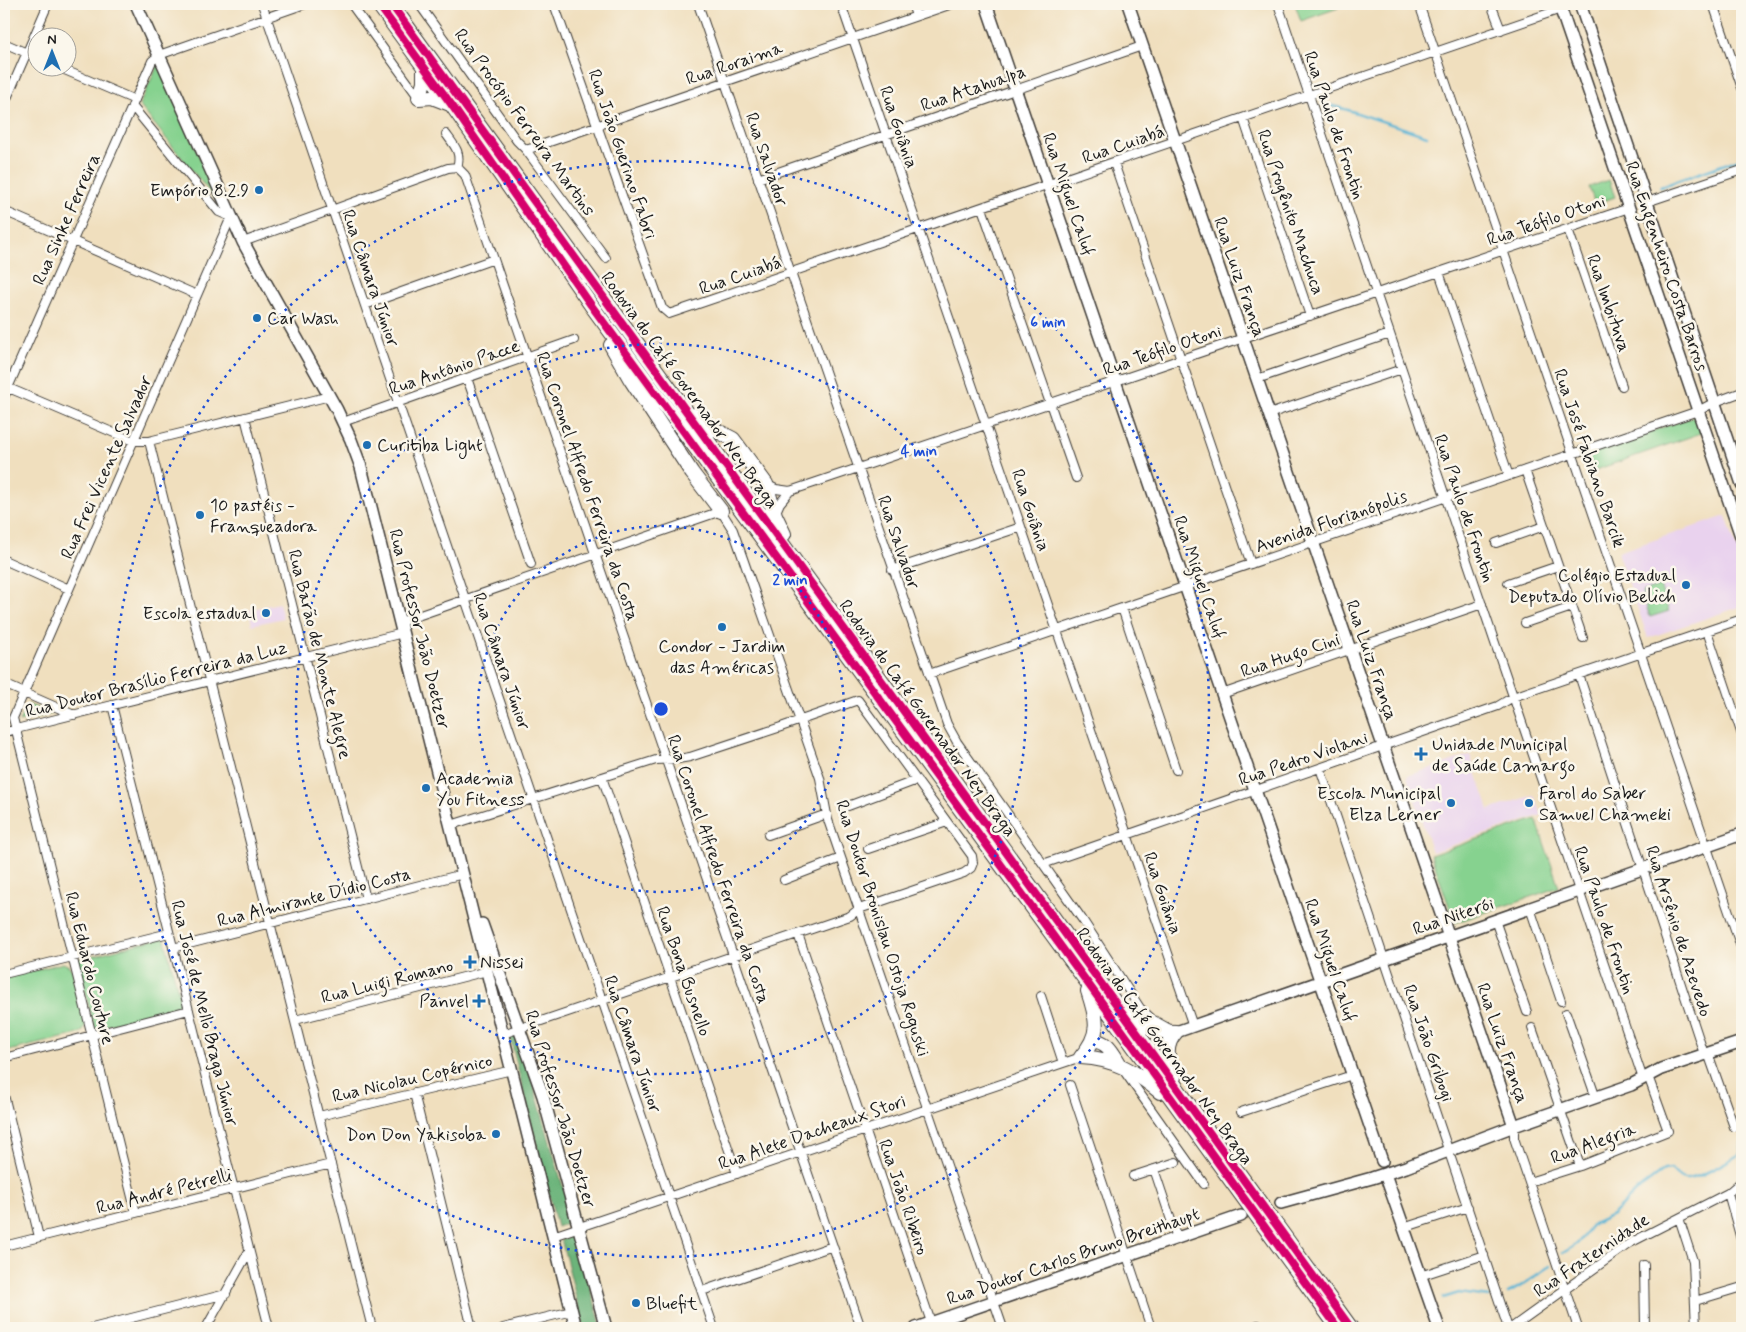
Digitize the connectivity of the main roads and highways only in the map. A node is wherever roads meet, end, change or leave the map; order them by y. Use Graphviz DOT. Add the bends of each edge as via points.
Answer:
graph roads {
  1 [pos="136,4"];
  2 [pos="378,4"];
  3 [pos="391,4"];
  4 [pos="986,4"];
  5 [pos="1128,4"];
  6 [pos="1580,4"];
  7 [pos="1560,7"];
  8 [pos="424,67"];
  9 [pos="451,104"];
  10 [pos="591,305"];
  11 [pos="649,361"];
  12 [pos="1742,484"];
  13 [pos="721,511"];
  14 [pos="1742,539"];
  15 [pos="806,574"];
  16 [pos="1742,834"];
  17 [pos="463,874"];
  18 [pos="1448,936"];
  19 [pos="1084,978"];
  20 [pos="1320,981"];
  21 [pos="1118,1006"];
  22 [pos="1176,1032"];
  23 [pos="1093,1041"];
  24 [pos="1742,1042"];
  25 [pos="1104,1059"];
  26 [pos="1120,1065"];
  27 [pos="1178,1089"];
  28 [pos="1178,1108"];
  29 [pos="1514,1126"];
  30 [pos="1382,1161"];
  31 [pos="1419,1161"];
  32 [pos="1385,1174"];
  33 [pos="1363,1180"];
  34 [pos="1281,1203"];
  35 [pos="1241,1216"];
  36 [pos="932,1326"];
  37 [pos="576,1328"];
  38 [pos="606,1328"];
  39 [pos="916,1328"];
  40 [pos="1338,1328"];
  41 [pos="1351,1328"];
  42 [pos="1439,1328"];
  1 -- 17 [label="main road, Rua Professor João Doetzer" via="243,242 330,396 356,453"];
  2 -- 8 [label="highway, Rodovia do Café Governador Ney Braga"];
  3 -- 11 [label="highway, Rodovia do Café Governador Ney Braga"];
  4 -- 20 [label="main road, Rua Miguel Caluf"];
  5 -- 18 [label="main road, Rua Luiz França"];
  6 -- 12 [label="main road, Rua Engenheiro Costa Barros"];
  7 -- 14 [label="main road, Rua Engenheiro Costa Barros"];
  8 -- 9 [label="highway, Rodovia do Café Governador Ney Braga"];
  8 -- 9 [label="highway" via="419,98 432,97"];
  9 -- 10 [label="highway, Rodovia do Café Governador Ney Braga"];
  10 -- 13 [label="highway" via="631,380"];
  10 -- 19 [label="highway, Rodovia do Café Governador Ney Braga"];
  11 -- 15 [label="highway, Rodovia do Café Governador Ney Braga"];
  11 -- 15 [label="highway" via="669,378 706,424 733,440 766,484 775,515"];
  15 -- 21 [label="highway, Rodovia do Café Governador Ney Braga"];
  16 -- 18 [label="main road, Rua Niterói"];
  17 -- 37 [label="main road, Rua Professor João Doetzer"];
  17 -- 38 [label="main road, Rua Professor João Doetzer" via="543,1096"];
  18 -- 20 [label="main road, Rua Niterói"];
  18 -- 29 [label="main road, Rua Luiz França"];
  19 -- 23 [label="highway" via="1096,1019"];
  19 -- 28 [label="highway, Rodovia do Café Governador Ney Braga"];
  20 -- 22 [label="main road, Rua Niterói"];
  20 -- 30 [label="main road, Rua Miguel Caluf"];
  21 -- 22 [label="highway" via="1150,1028"];
  21 -- 27 [label="highway, Rodovia do Café Governador Ney Braga"];
  22 -- 27 [label="highway" via="1167,1052"];
  23 -- 25 [label="highway"];
  23 -- 25 [label="highway" via="1081,1057"];
  23 -- 26 [label="highway" via="1105,1043"];
  24 -- 29 [label="main road" via="1661,1069 1631,1085"];
  25 -- 26 [label="highway"];
  26 -- 28 [label="highway" via="1141,1077"];
  27 -- 41 [label="highway, Rodovia do Café Governador Ney Braga"];
  28 -- 40 [label="highway, Rodovia do Café Governador Ney Braga"];
  29 -- 31 [label="main road"];
  30 -- 31 [label="main road" via="1392,1165"];
  30 -- 33 [label="main road" via="1377,1170"];
  31 -- 32 [label="main road"];
  32 -- 33 [label="main road"];
  32 -- 42 [label="main road"];
  33 -- 34 [label="main road"];
  35 -- 36 [label="main road, Rua Doutor Carlos Bruno Breithaupt" via="994,1301"];
  36 -- 39 [label="main road, Rua Doutor Carlos Bruno Breithaupt"];
}
